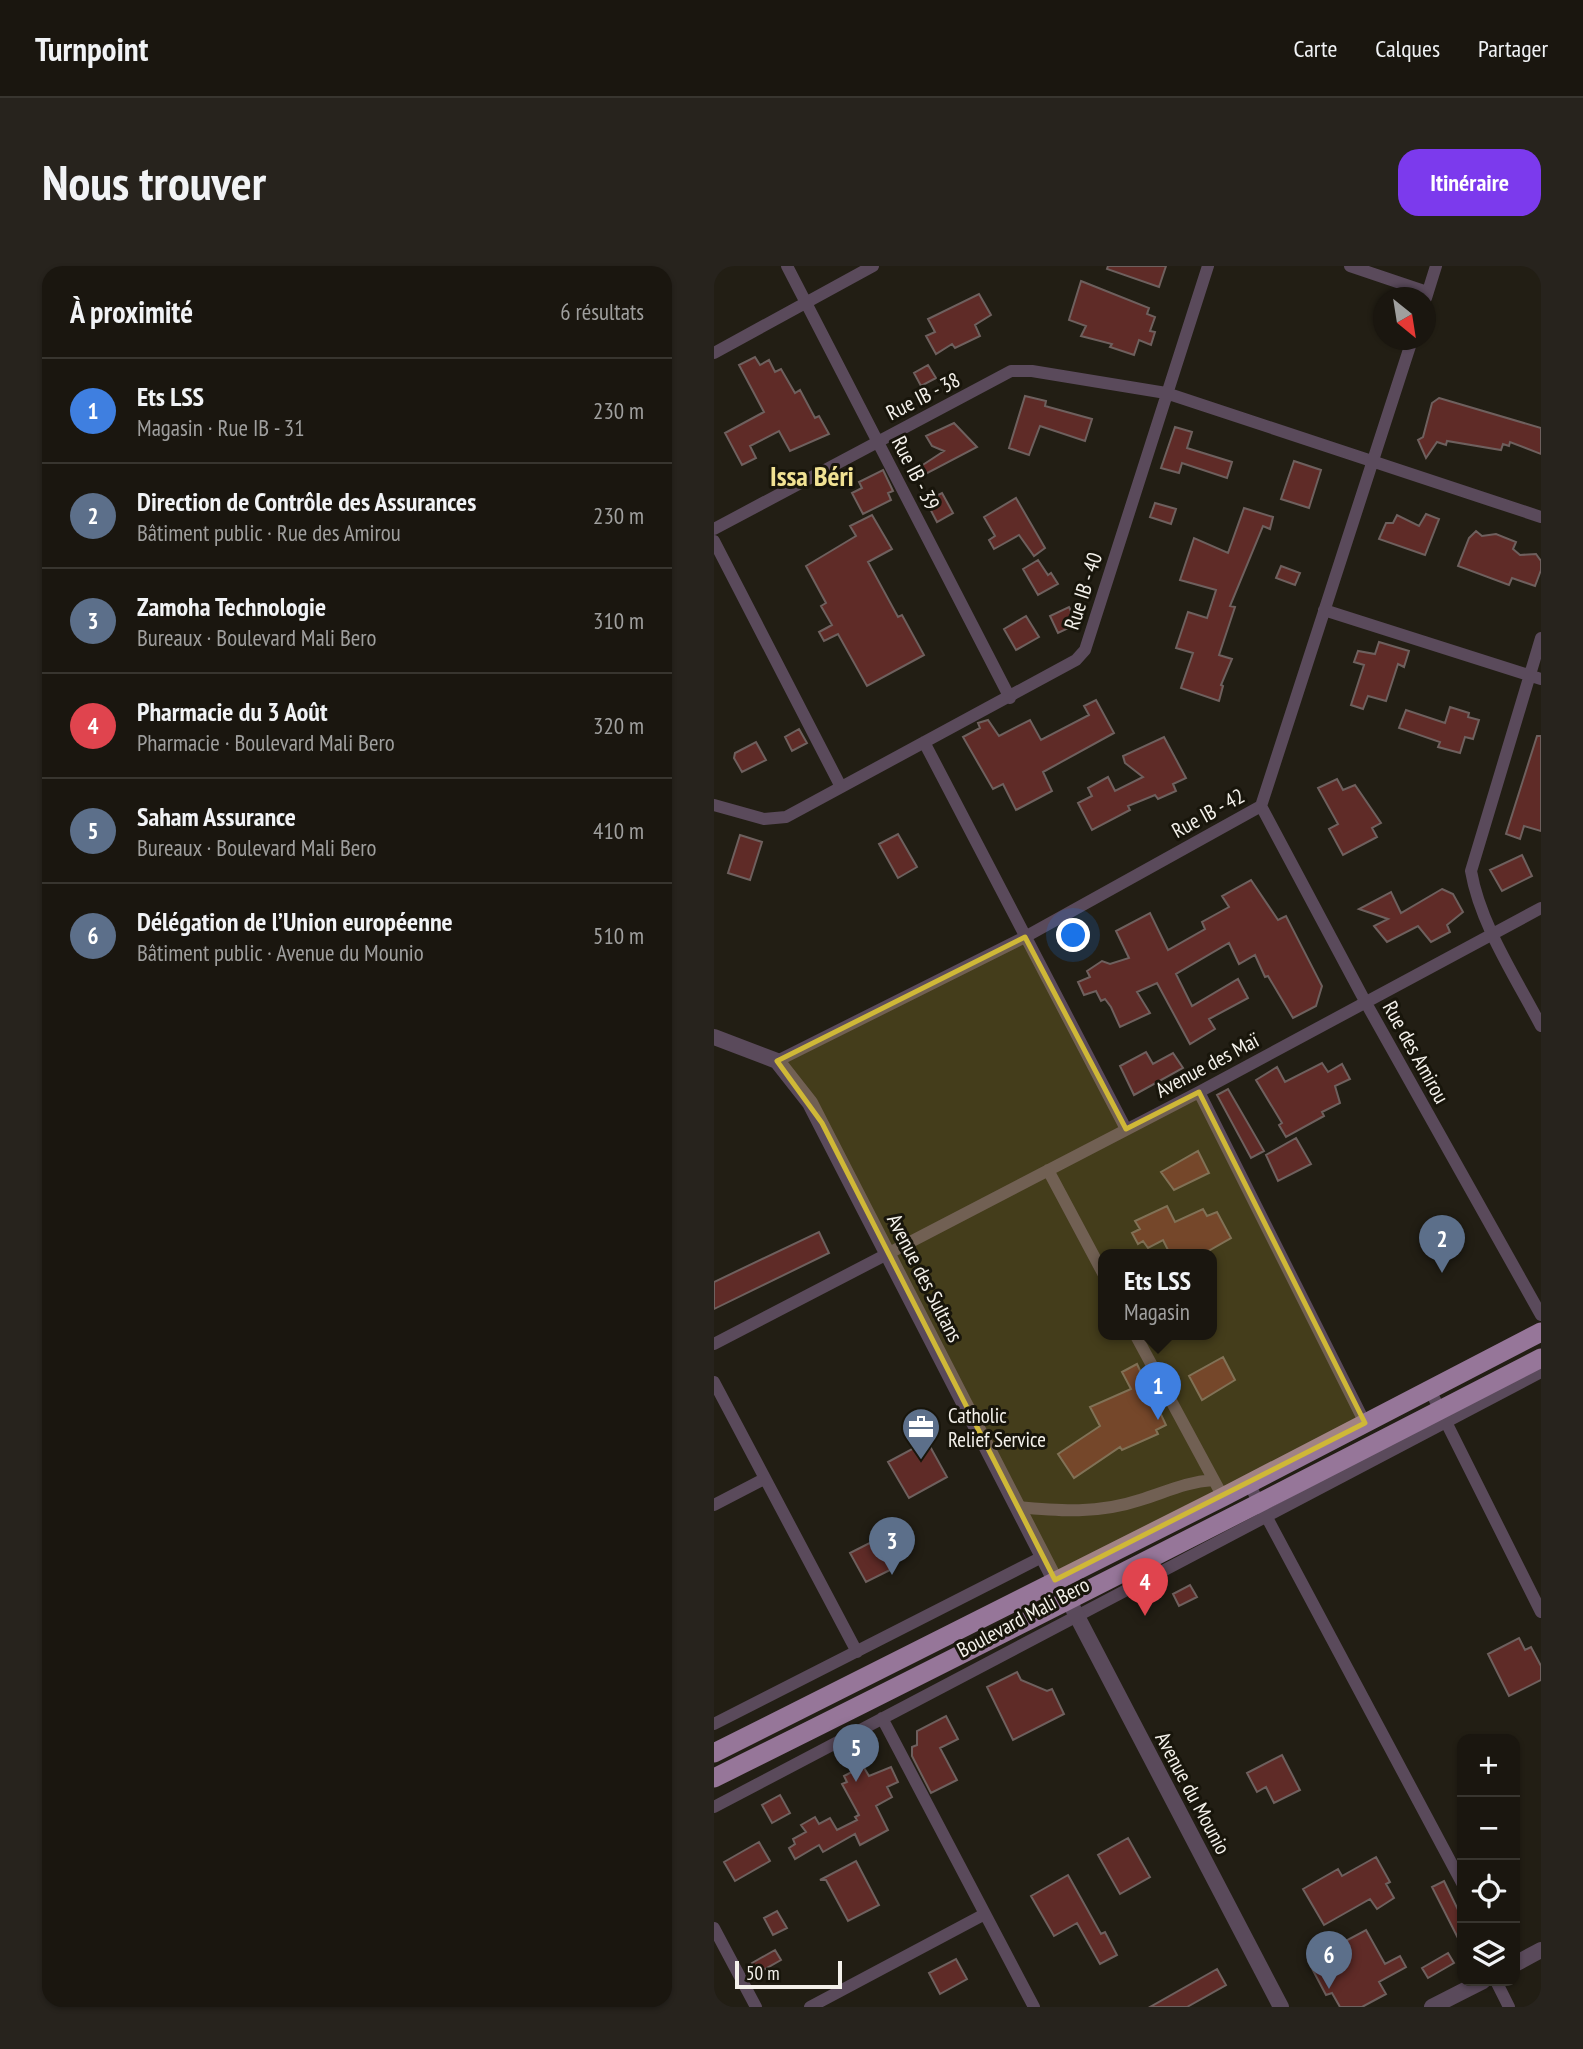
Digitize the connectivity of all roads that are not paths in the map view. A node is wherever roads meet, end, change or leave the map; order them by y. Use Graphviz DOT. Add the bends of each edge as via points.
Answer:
graph roads {
  1 [pos="787,266"];
  2 [pos="873,266"];
  3 [pos="1208,266"];
  4 [pos="1350,266"];
  5 [pos="1436,266"];
  6 [pos="1406,287"];
  7 [pos="1429,287"];
  8 [pos="805,304"];
  9 [pos="1409,350"];
  10 [pos="714,353"];
  11 [pos="1166,393"];
  12 [pos="878,441"];
  13 [pos="1372,462"];
  14 [pos="1541,517"];
  15 [pos="714,528"];
  16 [pos="714,541"];
  17 [pos="1324,610"];
  18 [pos="1541,638"];
  19 [pos="1535,677"];
  20 [pos="1010,698"];
  21 [pos="925,742"];
  22 [pos="841,787"];
  23 [pos="714,805"];
  24 [pos="1261,806"];
  25 [pos="1541,908"];
  26 [pos="1493,932"];
  27 [pos="1025,937"];
  28 [pos="1366,1003"];
  29 [pos="1541,1026"];
  30 [pos="714,1037"];
  31 [pos="777,1061"];
  32 [pos="1199,1092"];
  33 [pos="1126,1129"];
  34 [pos="1048,1170"];
  35 [pos="889,1252"];
  36 [pos="1098,1264"];
  37 [pos="1541,1315"];
  38 [pos="1541,1332"];
  39 [pos="1138,1340"];
  40 [pos="714,1344"];
  41 [pos="1541,1357"];
  42 [pos="1541,1372"];
  43 [pos="714,1382"];
  44 [pos="1430,1390"];
  45 [pos="1443,1416"];
  46 [pos="1365,1423"];
  47 [pos="764,1479"];
  48 [pos="1213,1480"];
  49 [pos="1249,1484"];
  50 [pos="1223,1497"];
  51 [pos="714,1505"];
  52 [pos="1017,1507"];
  53 [pos="1263,1510"];
  54 [pos="1042,1557"];
  55 [pos="1055,1580"];
  56 [pos="1072,1607"];
  57 [pos="1541,1612"];
  58 [pos="857,1652"];
  59 [pos="882,1718"];
  60 [pos="714,1724"];
  61 [pos="714,1753"];
  62 [pos="714,1779"];
  63 [pos="714,1807"];
  64 [pos="1457,1874"];
  65 [pos="983,1915"];
  66 [pos="714,1928"];
  67 [pos="1541,1950"];
  68 [pos="1520,1961"];
  69 [pos="1473,1986"];
  70 [pos="1498,1986"];
  71 [pos="756,2007"];
  72 [pos="810,2007"];
  73 [pos="1034,2007"];
  74 [pos="1281,2007"];
  75 [pos="1432,2007"];
  76 [pos="1509,2007"];
  1 -- 8 [label="street, Rue IB - 39"];
  2 -- 8 [label="street"];
  3 -- 11 [label="street, Rue IB - 40"];
  4 -- 6 [label="street"];
  5 -- 7 [label="street"];
  8 -- 10 [label="street"];
  8 -- 12 [label="street, Rue IB - 39"];
  9 -- 13 [label="street, Rue IB - 42"];
  11 -- 12 [label="street, Rue IB - 38" via="1011,371"];
  11 -- 13 [label="street, Rue IB - 38"];
  11 -- 20 [label="street, Rue IB - 40" via="1085,650 1066,668"];
  12 -- 15 [label="street, Rue IB - 38"];
  12 -- 20 [label="street, Rue IB - 39"];
  13 -- 14 [label="street, Rue IB - 38"];
  13 -- 17 [label="street, Rue IB - 42"];
  16 -- 22 [label="street"];
  17 -- 19 [label="street"];
  17 -- 24 [label="street, Rue IB - 42"];
  18 -- 19 [label="street"];
  19 -- 26 [label="street" via="1471,871"];
  20 -- 21 [label="street, Rue IB - 40"];
  21 -- 22 [label="street, Rue IB - 40"];
  21 -- 27 [label="street"];
  22 -- 23 [label="street, Rue IB - 40" via="775,821"];
  24 -- 27 [label="street, Rue IB - 42"];
  24 -- 28 [label="street, Rue des Amirou"];
  25 -- 26 [label="street, Avenue des Maï"];
  26 -- 28 [label="street, Avenue des Maï"];
  26 -- 29 [label="street"];
  27 -- 31 [label="street, Rue IB - 42"];
  27 -- 33 [label="street"];
  28 -- 32 [label="street, Avenue des Maï"];
  28 -- 37 [label="street, Rue des Amirou"];
  30 -- 31 [label="street, Avenue des Sultans"];
  31 -- 35 [label="street, Avenue des Sultans" via="822,1123"];
  32 -- 33 [label="street, Avenue des Maï"];
  32 -- 46 [label="street"];
  33 -- 34 [label="street, Avenue des Maï"];
  34 -- 35 [label="street, Avenue des Maï"];
  34 -- 36 [label="street"];
  35 -- 40 [label="street, Avenue des Maï"];
  35 -- 52 [label="street, Avenue des Sultans"];
  38 -- 44 [label="main road, Boulevard Mali Bero"];
  39 -- 48 [label="street"];
  41 -- 45 [label="main road, Boulevard Mali Bero"];
  42 -- 45 [label="street, Boulevard Mali Bero"];
  43 -- 47 [label="street"];
  44 -- 45 [label="street"];
  44 -- 46 [label="main road, Boulevard Mali Bero"];
  45 -- 53 [label="main road, Boulevard Mali Bero"];
  45 -- 57 [label="street"];
  46 -- 49 [label="main road, Boulevard Mali Bero"];
  47 -- 51 [label="street"];
  47 -- 58 [label="street"];
  48 -- 50 [label="street"];
  48 -- 52 [label="street" via="1188,1482 1140,1500 1077,1513"];
  49 -- 50 [label="main road, Boulevard Mali Bero"];
  49 -- 53 [label="street"];
  50 -- 55 [label="main road, Boulevard Mali Bero"];
  52 -- 54 [label="street, Avenue des Sultans"];
  53 -- 56 [label="main road, Boulevard Mali Bero"];
  53 -- 64 [label="street"];
  54 -- 55 [label="street, Avenue des Sultans"];
  54 -- 58 [label="street, Boulevard Mali Bero"];
  55 -- 61 [label="main road, Boulevard Mali Bero"];
  56 -- 59 [label="street, Boulevard Mali Bero"];
  56 -- 62 [label="main road, Boulevard Mali Bero"];
  56 -- 74 [label="street, Avenue du Mounio"];
  58 -- 60 [label="street, Boulevard Mali Bero"];
  59 -- 63 [label="street, Boulevard Mali Bero"];
  59 -- 65 [label="street"];
  65 -- 72 [label="street"];
  65 -- 73 [label="street"];
  66 -- 71 [label="street"];
  67 -- 68 [label="street"];
  69 -- 75 [label="street"];
  70 -- 76 [label="street"];
}
